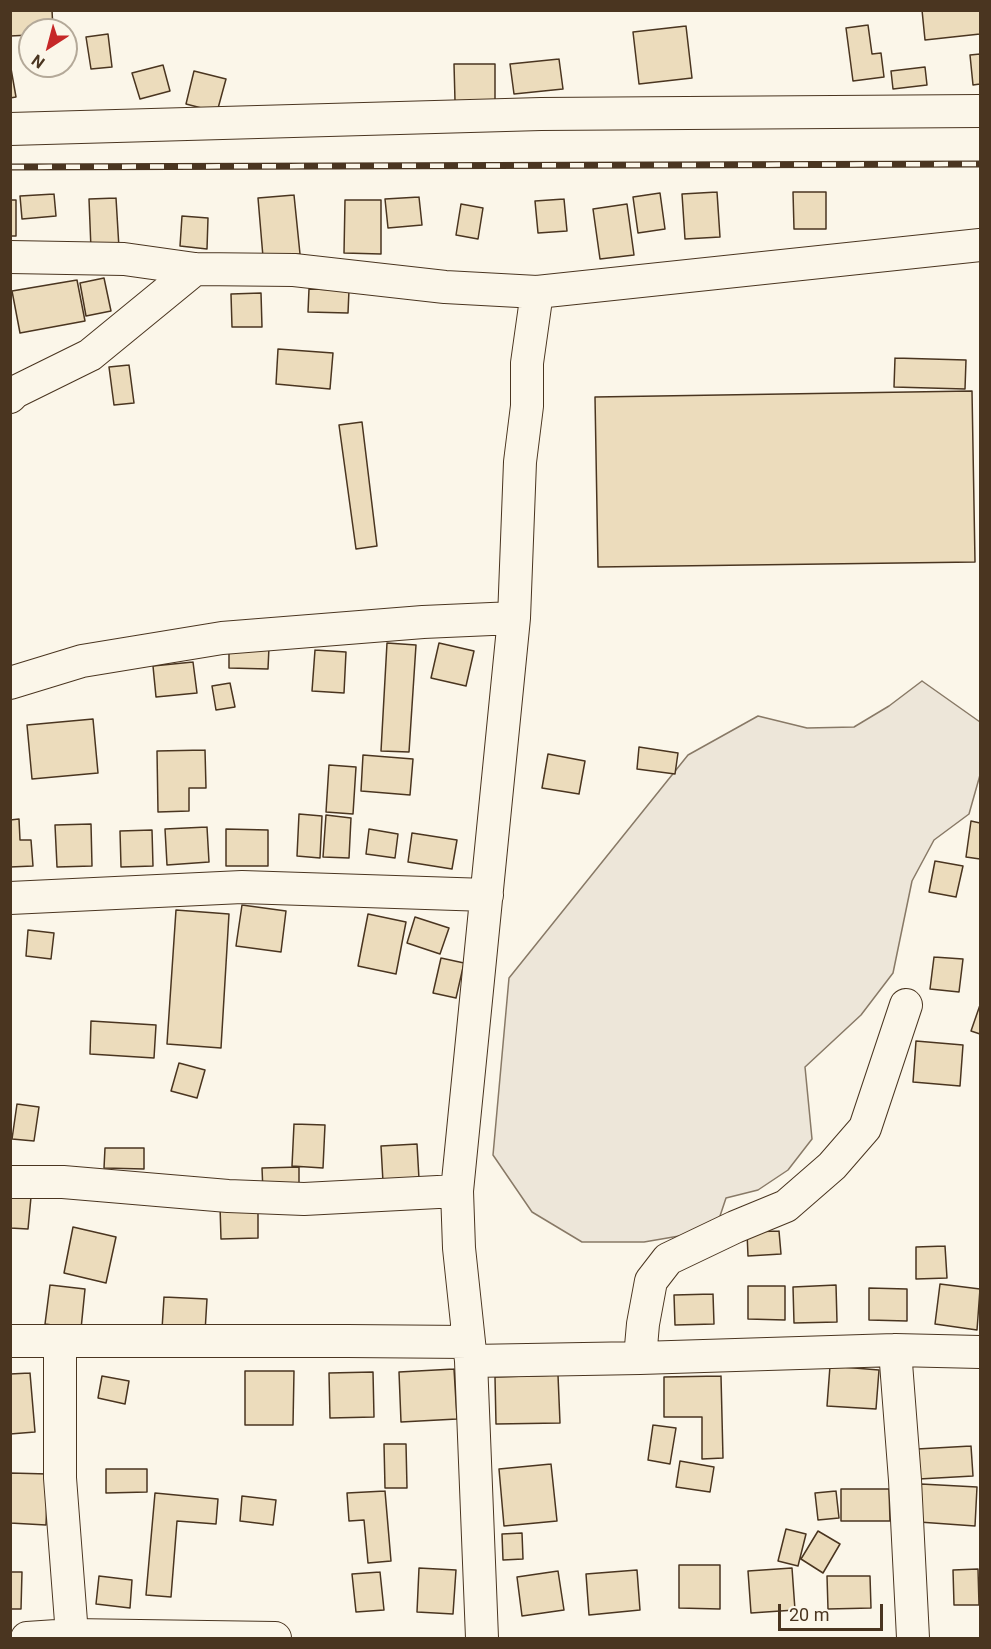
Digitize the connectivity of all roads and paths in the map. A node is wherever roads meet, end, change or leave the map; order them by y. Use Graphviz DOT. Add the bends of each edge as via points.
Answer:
graph roads {
  1 [pos="981,111"];
  2 [pos="10,129"];
  3 [pos="981,245"];
  4 [pos="10,257"];
  5 [pos="195,269"];
  6 [pos="537,292"];
  7 [pos="10,397"];
  8 [pos="514,618"];
  9 [pos="10,683"];
  10 [pos="487,895"];
  11 [pos="10,898"];
  12 [pos="906,1005"];
  13 [pos="10,1182"];
  14 [pos="457,1191"];
  15 [pos="10,1341"];
  16 [pos="60,1341"];
  17 [pos="895,1350"];
  18 [pos="470,1352"];
  19 [pos="981,1352"];
  20 [pos="640,1358"];
  21 [pos="48,1637"];
  22 [pos="276,1638"];
  23 [pos="482,1638"];
  24 [pos="913,1638"];
  1 -- 2 [label="street" via="541,114"];
  3 -- 6 [label="street"];
  4 -- 5 [label="street" via="124,259"];
  5 -- 6 [label="street" via="294,270 444,287"];
  5 -- 7 [label="street" via="90,355"];
  6 -- 8 [label="street" via="520,462"];
  8 -- 9 [label="street" via="222,638 82,661"];
  8 -- 10 [label="street"];
  10 -- 11 [label="street" via="242,887"];
  10 -- 14 [label="street"];
  12 -- 20 [label="street" via="865,1128 832,1166 786,1206 669,1259 651,1281"];
  13 -- 14 [label="street" via="63,1182 304,1199"];
  14 -- 18 [label="street"];
  15 -- 16 [label="street"];
  16 -- 18 [label="street" via="347,1341"];
  16 -- 21 [label="street" via="60,1478"];
  17 -- 19 [label="street"];
  17 -- 20 [label="street"];
  17 -- 24 [label="street"];
  18 -- 20 [label="street"];
  18 -- 23 [label="street"];
  21 -- 22 [label="street"];
}
